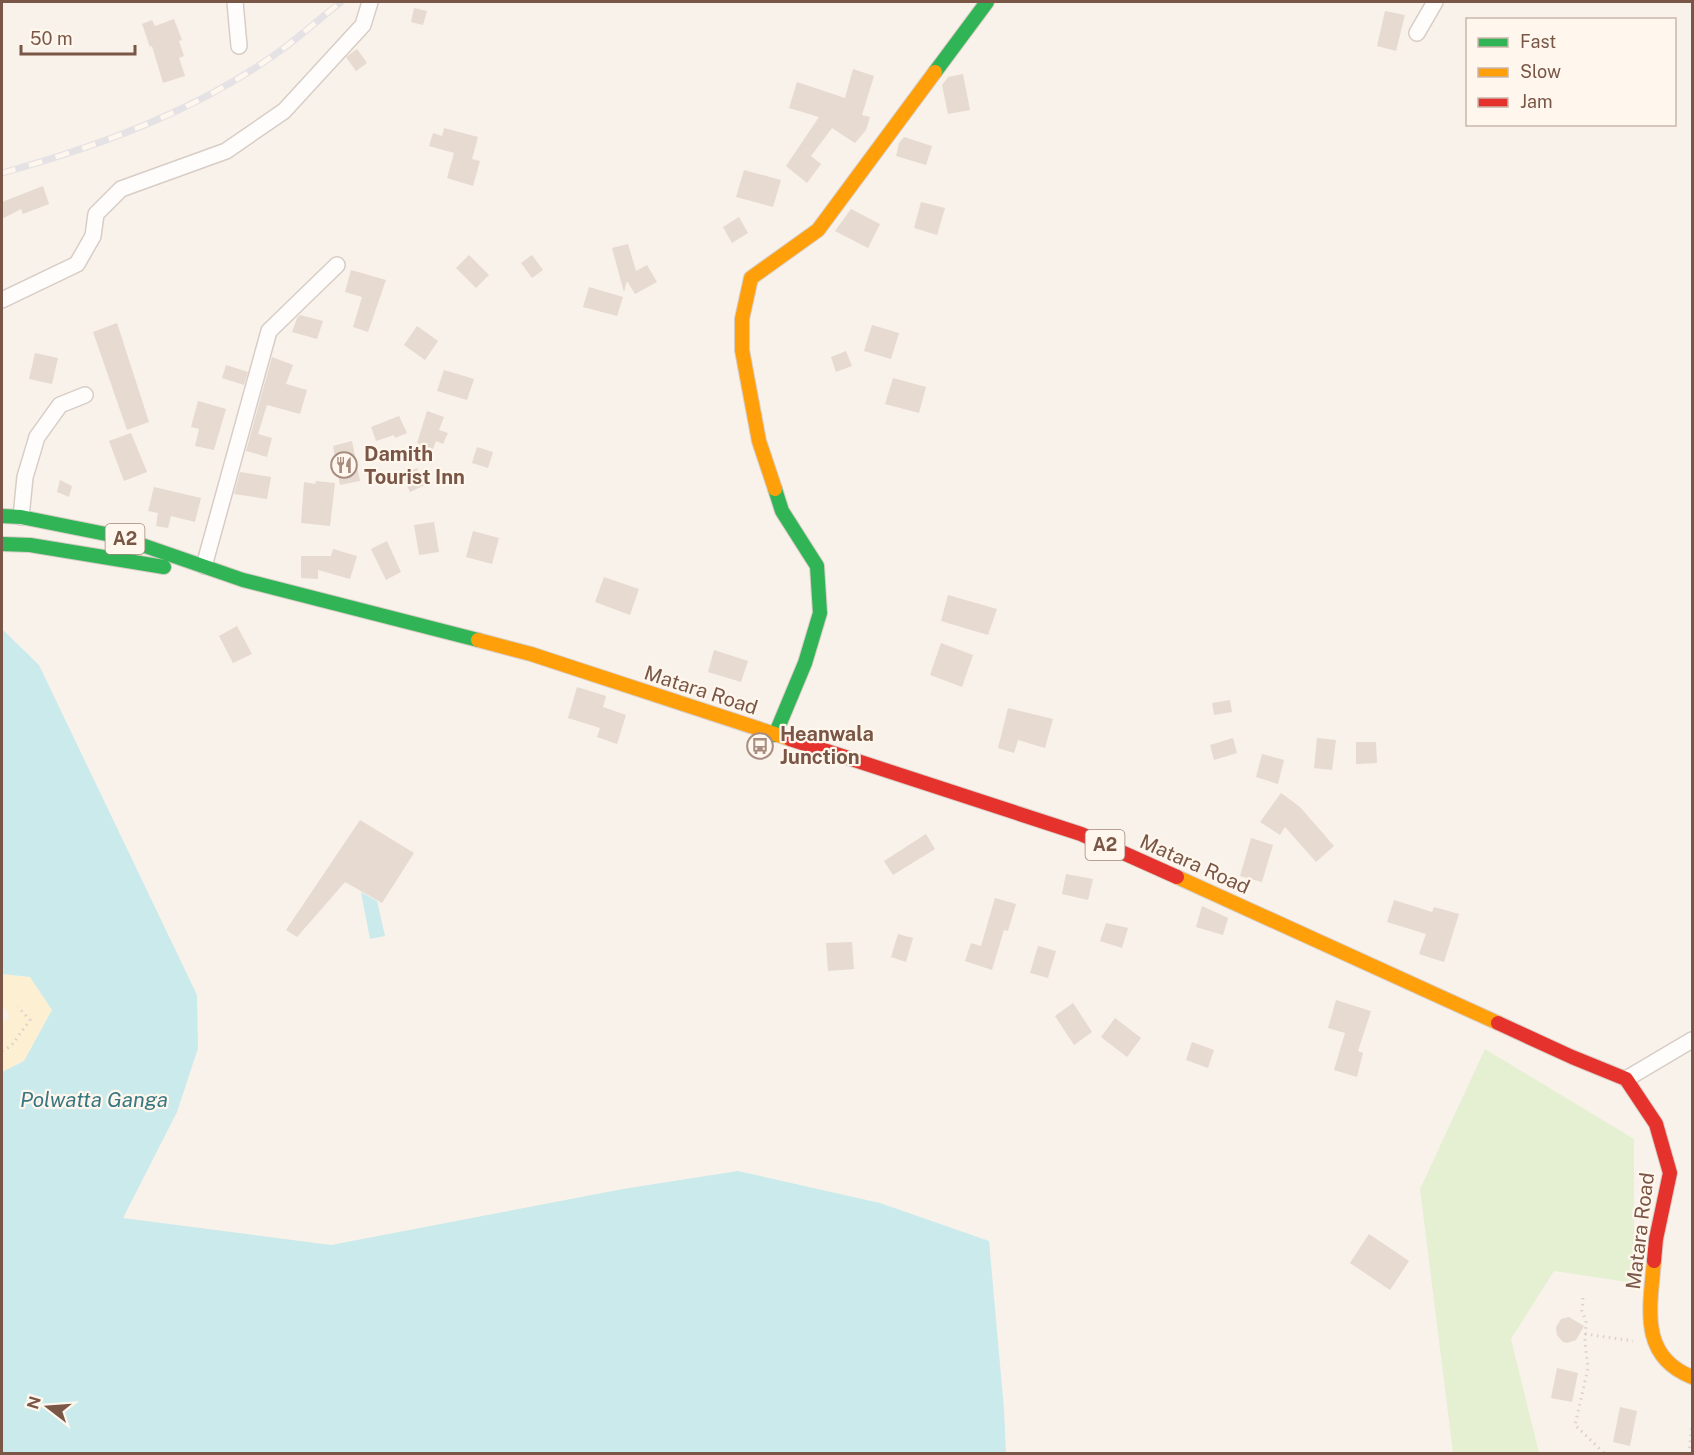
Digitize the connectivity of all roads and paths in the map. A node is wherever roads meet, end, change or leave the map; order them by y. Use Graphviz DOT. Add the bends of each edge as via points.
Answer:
graph roads {
  1 [pos="235,2"];
  2 [pos="370,2"];
  3 [pos="987,2"];
  4 [pos="1435,2"];
  5 [pos="1417,33"];
  6 [pos="239,46"];
  7 [pos="337,265"];
  8 [pos="2,300"];
  9 [pos="85,395"];
  10 [pos="8,515"];
  11 [pos="2,544"];
  12 [pos="204,566"];
  13 [pos="243,580"];
  14 [pos="775,735"];
  15 [pos="18,1007"];
  16 [pos="1692,1040"];
  17 [pos="2,1051"];
  18 [pos="1626,1079"];
  19 [pos="1583,1298"];
  20 [pos="1585,1334"];
  21 [pos="1634,1341"];
  22 [pos="1692,1377"];
  23 [pos="1692,1424"];
  24 [pos="1605,1454"];
  25 [pos="1689,1454"];
  1 -- 6 [label="street"];
  2 -- 8 [label="street" via="363,25 284,111 226,151 121,189 96,214 93,236 77,264"];
  3 -- 14 [label="main road" via="818,230 751,278 742,319 742,350 759,441 782,511 817,566 820,613 805,663"];
  4 -- 5 [label="street"];
  7 -- 12 [label="street" via="269,331"];
  9 -- 10 [label="street" via="60,405 37,437"];
  10 -- 12 [label="main road, Matara Road / A2" via="116,536"];
  11 -- 13 [label="main road, Matara Road / A2" via="30,544"];
  12 -- 13 [label="main road, Matara Road / A2"];
  13 -- 14 [label="main road, Matara Road / A2" via="531,654"];
  14 -- 18 [label="main road, Matara Road / A2" via="1081,834"];
  15 -- 17 [label="path" via="30,1020 11,1046"];
  16 -- 18 [label="street"];
  18 -- 22 [label="main road, Matara Road" via="1656,1124 1670,1173 1656,1239 1650,1310 1655,1345 1677,1371"];
  19 -- 20 [label="path"];
  20 -- 21 [label="path"];
  20 -- 24 [label="path" via="1588,1368 1575,1425"];
  23 -- 25 [label="path"];
}
